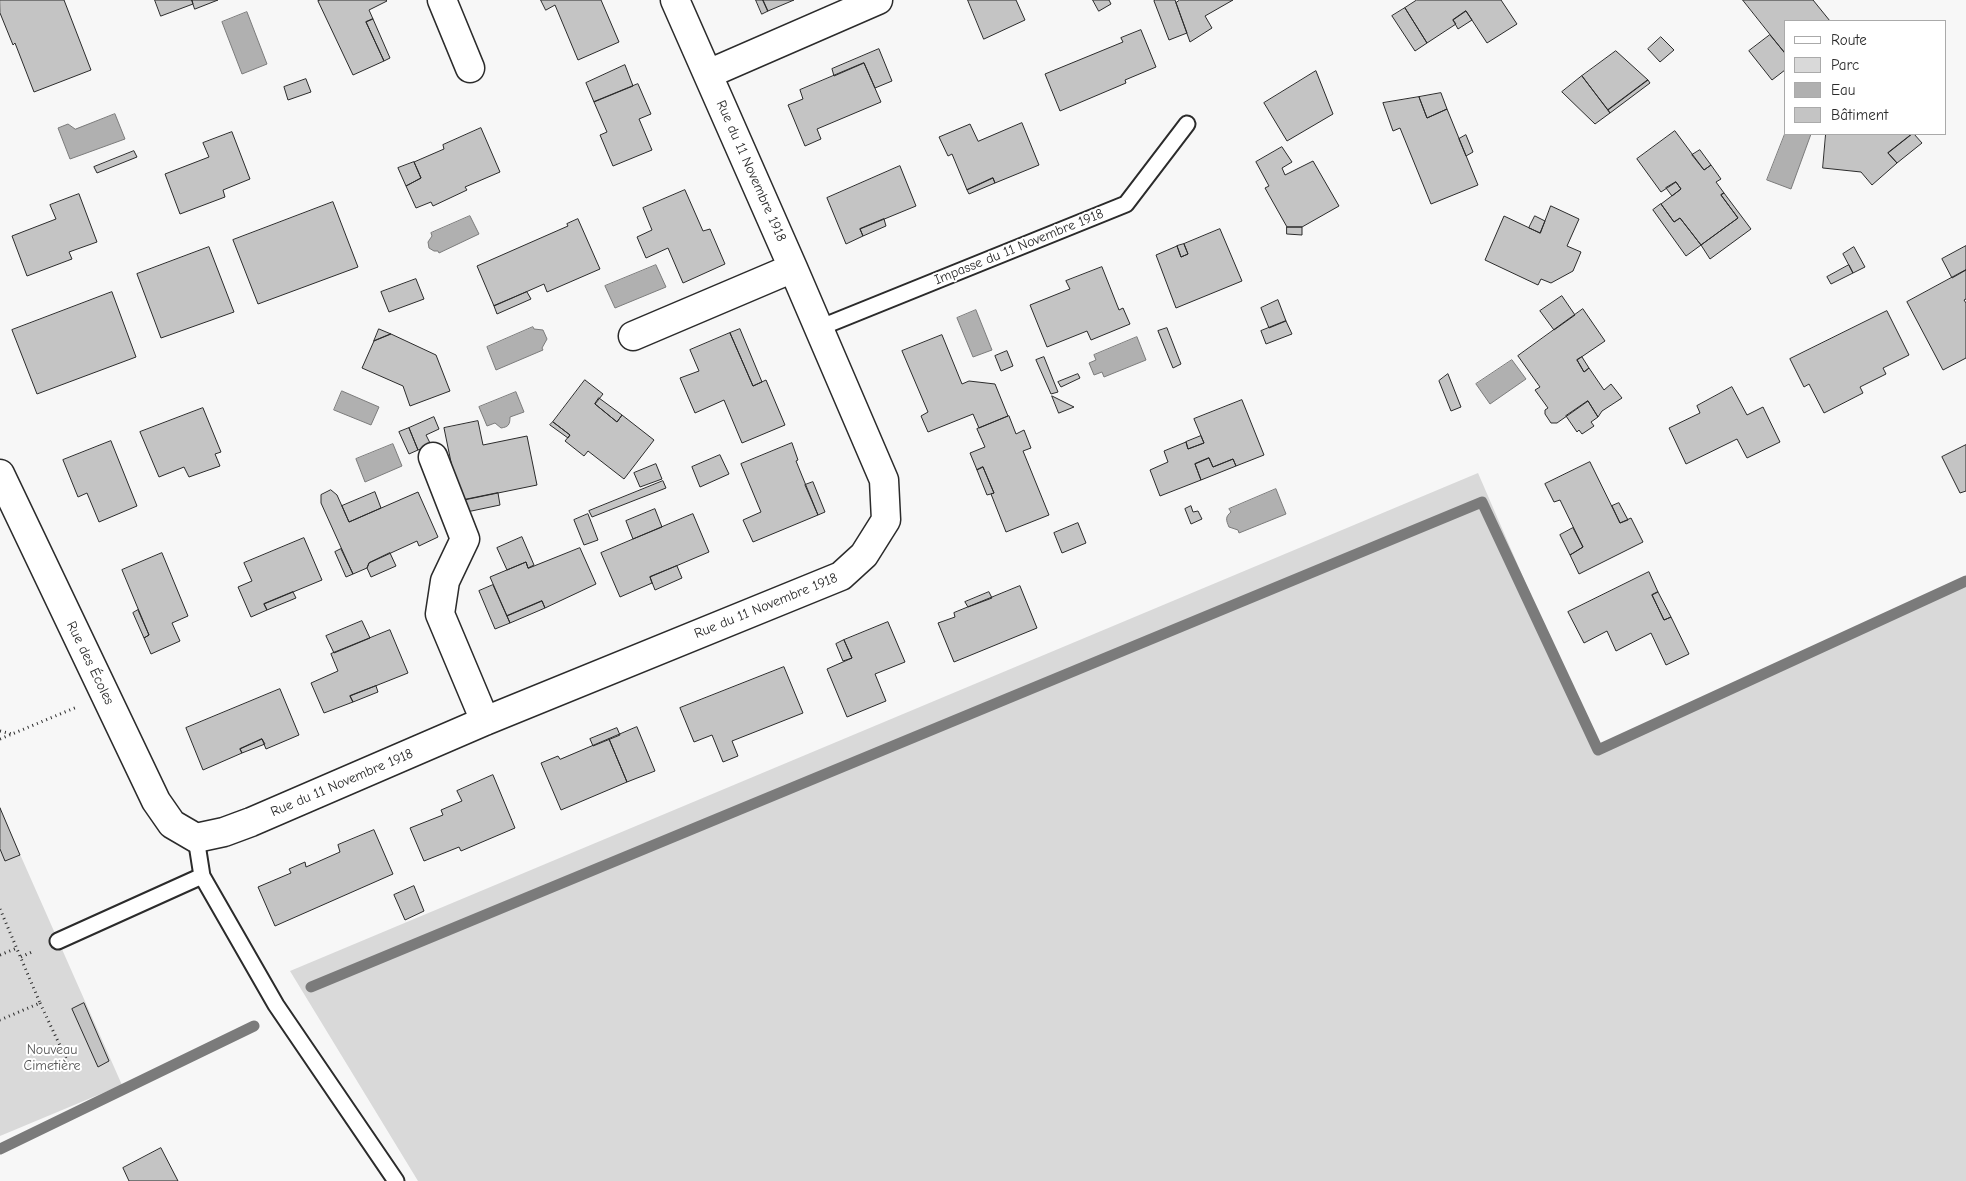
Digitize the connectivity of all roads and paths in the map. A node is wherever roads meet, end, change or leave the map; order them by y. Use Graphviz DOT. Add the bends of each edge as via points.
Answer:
graph roads {
  1 [pos="442,0"];
  2 [pos="675,0"];
  3 [pos="878,0"];
  4 [pos="470,68"];
  5 [pos="708,74"];
  6 [pos="1187,124"];
  7 [pos="793,268"];
  8 [pos="819,328"];
  9 [pos="633,336"];
  10 [pos="433,457"];
  11 [pos="0,474"];
  12 [pos="105,695"];
  13 [pos="485,721"];
  14 [pos="0,732"];
  15 [pos="12,734"];
  16 [pos="0,739"];
  17 [pos="196,838"];
  18 [pos="202,876"];
  19 [pos="0,909"];
  20 [pos="58,941"];
  21 [pos="17,948"];
  22 [pos="0,955"];
  23 [pos="40,1003"];
  24 [pos="0,1020"];
  25 [pos="70,1067"];
  26 [pos="396,1181"];
  1 -- 4 [label="street"];
  2 -- 5 [label="street, Rue du 11 Novembre 1918"];
  3 -- 5 [label="street"];
  5 -- 7 [label="street, Rue du 11 Novembre 1918"];
  6 -- 8 [label="lane, Impasse du 11 Novembre 1918" via="1126,204"];
  7 -- 8 [label="street, Rue du 11 Novembre 1918"];
  7 -- 9 [label="street"];
  8 -- 13 [label="street, Rue du 11 Novembre 1918" via="884,480 886,520 864,554 841,576"];
  10 -- 13 [label="street" via="465,539 445,581 440,614"];
  11 -- 12 [label="street, Rue des Écoles"];
  12 -- 15 [label="path"];
  12 -- 17 [label="street, Rue des Écoles" via="156,801 172,824"];
  13 -- 17 [label="street, Rue du 11 Novembre 1918" via="251,822"];
  14 -- 15 [label="path"];
  15 -- 16 [label="path"];
  17 -- 18 [label="lane"];
  18 -- 20 [label="lane"];
  18 -- 26 [label="lane" via="276,1005"];
  19 -- 21 [label="path"];
  21 -- 22 [label="path"];
  21 -- 23 [label="path"];
  23 -- 24 [label="path"];
  23 -- 25 [label="path"];
}
